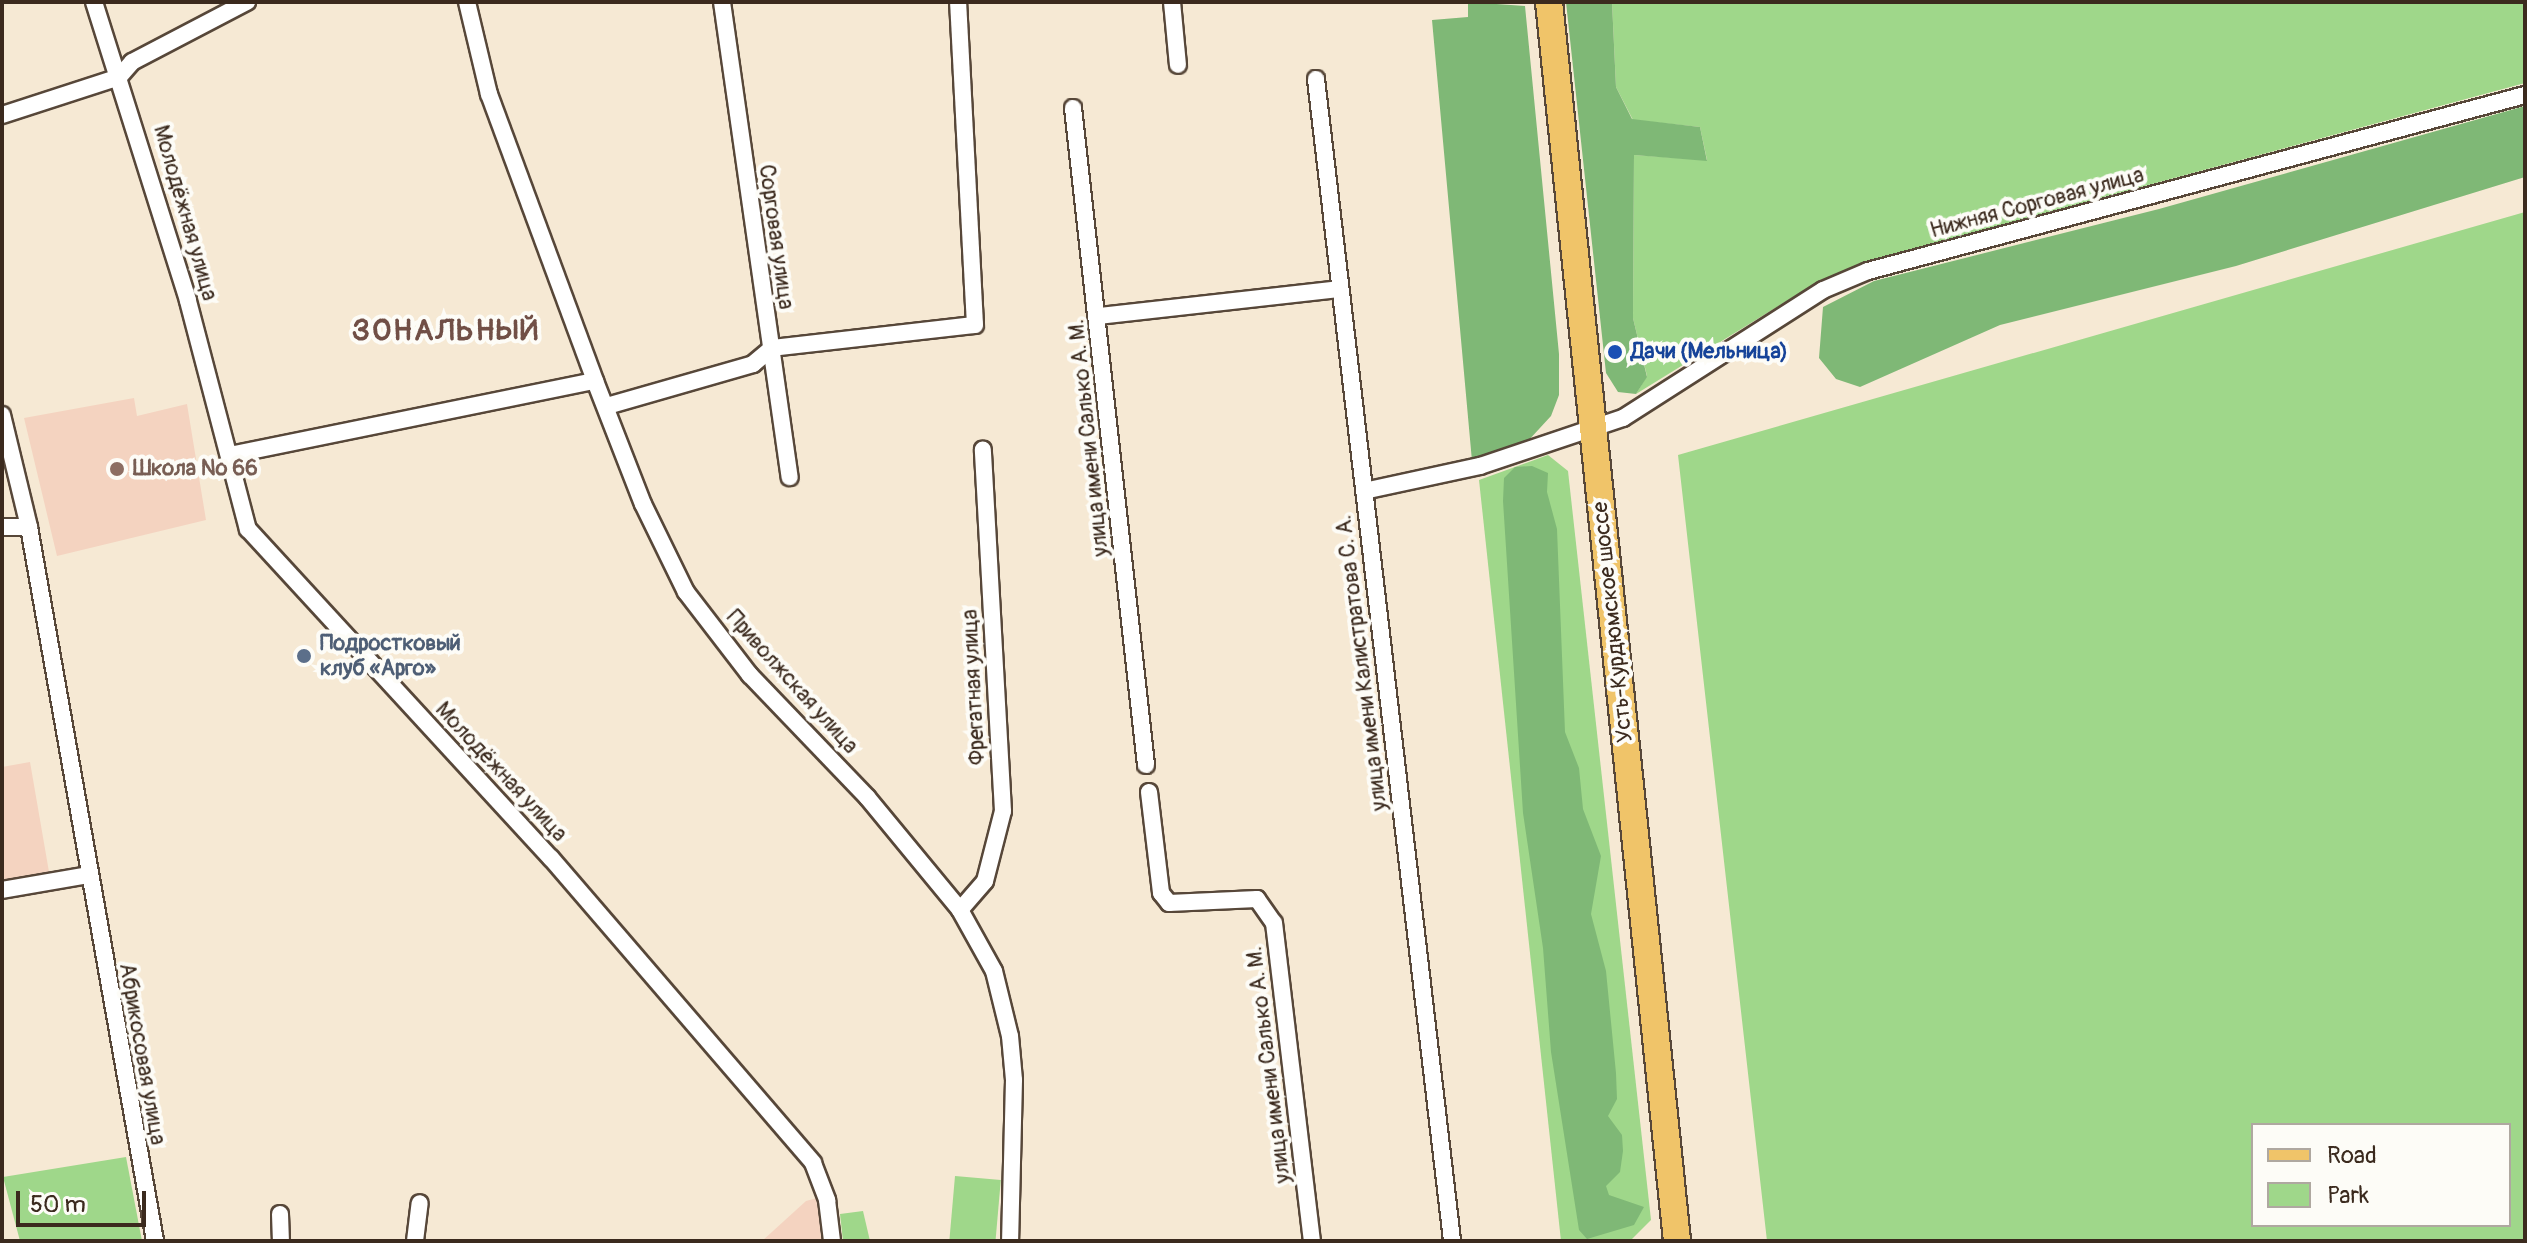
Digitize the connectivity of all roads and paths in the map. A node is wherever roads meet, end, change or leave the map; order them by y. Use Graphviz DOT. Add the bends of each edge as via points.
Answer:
graph roads {
  1 [pos="94,2"];
  2 [pos="247,2"];
  3 [pos="467,2"];
  4 [pos="722,2"];
  5 [pos="958,2"];
  6 [pos="1172,2"];
  7 [pos="1549,2"];
  8 [pos="1178,65"];
  9 [pos="119,77"];
  10 [pos="1316,79"];
  11 [pos="2525,95"];
  12 [pos="1073,108"];
  13 [pos="2,115"];
  14 [pos="1339,289"];
  15 [pos="1099,316"];
  16 [pos="772,348"];
  17 [pos="595,381"];
  18 [pos="607,406"];
  19 [pos="2,415"];
  20 [pos="1593,430"];
  21 [pos="983,450"];
  22 [pos="230,455"];
  23 [pos="790,477"];
  24 [pos="1364,491"];
  25 [pos="2,527"];
  26 [pos="29,527"];
  27 [pos="1146,765"];
  28 [pos="1149,792"];
  29 [pos="89,875"];
  30 [pos="2,890"];
  31 [pos="960,910"];
  32 [pos="420,1203"];
  33 [pos="280,1214"];
  34 [pos="155,1241"];
  35 [pos="281,1241"];
  36 [pos="415,1241"];
  37 [pos="832,1241"];
  38 [pos="1010,1241"];
  39 [pos="1312,1241"];
  40 [pos="1452,1241"];
  41 [pos="1677,1241"];
  1 -- 9 [label="street, Молодёжная улица"];
  2 -- 9 [label="street" via="132,62"];
  3 -- 17 [label="street, Приволжская улица" via="489,94"];
  4 -- 16 [label="street, Сорговая улица"];
  5 -- 16 [label="street" via="975,325"];
  6 -- 8 [label="street"];
  7 -- 20 [label="main road, Усть-Курдюмское шоссе"];
  9 -- 13 [label="street"];
  9 -- 22 [label="street, Молодёжная улица"];
  10 -- 14 [label="street, улица имени Калистратова С. А."];
  11 -- 20 [label="street, Нижняя Сорговая улица" via="1868,271 1823,290 1634,412"];
  12 -- 15 [label="street, улица имени Салько А. М."];
  14 -- 15 [label="street"];
  14 -- 24 [label="street, улица имени Калистратова С. А."];
  15 -- 27 [label="street, улица имени Салько А. М."];
  16 -- 18 [label="street" via="753,364"];
  16 -- 23 [label="street, Сорговая улица"];
  17 -- 18 [label="street, Приволжская улица"];
  17 -- 22 [label="street"];
  18 -- 31 [label="street, Приволжская улица" via="643,504 686,592 750,675 867,797"];
  19 -- 26 [label="street, Абрикосовая улица"];
  20 -- 24 [label="street, Нижняя Сорговая улица" via="1564,434 1480,466"];
  20 -- 41 [label="main road, Усть-Курдюмское шоссе"];
  21 -- 31 [label="street, Фрегатная улица" via="1003,811 985,881"];
  22 -- 37 [label="street, Молодёжная улица" via="239,506 261,547 551,858 813,1163 827,1200"];
  24 -- 40 [label="street, улица имени Калистратова С. А."];
  25 -- 26 [label="street"];
  26 -- 29 [label="street, Абрикосовая улица"];
  28 -- 39 [label="street, улица имени Салько А. М." via="1161,893 1169,903 1257,899 1274,923"];
  29 -- 30 [label="street"];
  29 -- 34 [label="street, Абрикосовая улица"];
  31 -- 38 [label="street, Приволжская улица" via="994,971 1010,1036"];
  32 -- 36 [label="street"];
  33 -- 35 [label="street"];
}
